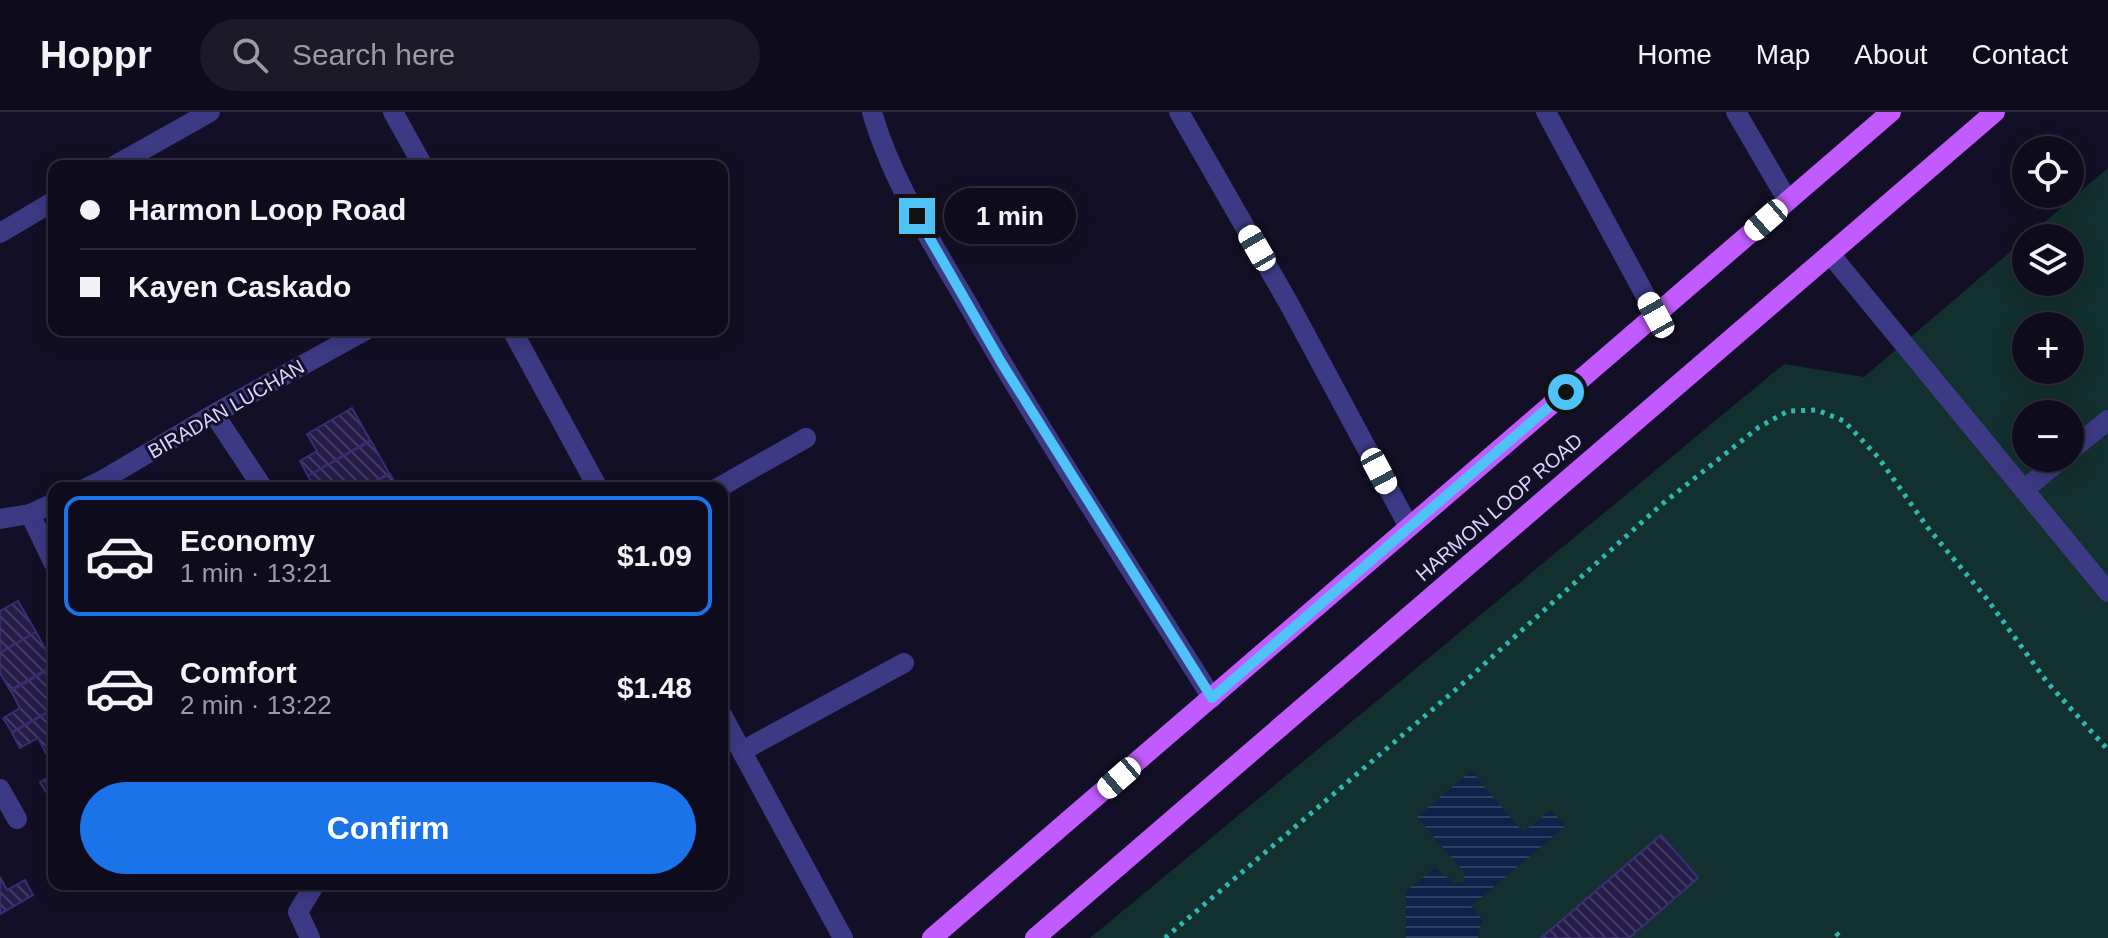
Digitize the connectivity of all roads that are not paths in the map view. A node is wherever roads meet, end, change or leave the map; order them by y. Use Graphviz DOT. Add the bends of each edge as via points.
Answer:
graph roads {
  1 [pos="210,112"];
  2 [pos="393,112"];
  3 [pos="872,112"];
  4 [pos="1179,112"];
  5 [pos="1546,112"];
  6 [pos="1736,112"];
  7 [pos="1891,112"];
  8 [pos="1995,112"];
  9 [pos="125,160"];
  10 [pos="420,160"];
  11 [pos="1788,201"];
  12 [pos="48,205"];
  13 [pos="0,233"];
  14 [pos="1830,254"];
  15 [pos="1656,315"];
  16 [pos="355,336"];
  17 [pos="515,336"];
  18 [pos="214,414"];
  19 [pos="2108,420"];
  20 [pos="806,438"];
  21 [pos="2084,440"];
  22 [pos="2045,472"];
  23 [pos="99,482"];
  24 [pos="259,482"];
  25 [pos="595,482"];
  26 [pos="728,482"];
  27 [pos="2024,490"];
  28 [pos="48,506"];
  29 [pos="30,514"];
  30 [pos="0,519"];
  31 [pos="1409,527"];
  32 [pos="48,552"];
  33 [pos="2108,592"];
  34 [pos="904,663"];
  35 [pos="1212,698"];
  36 [pos="728,726"];
  37 [pos="742,751"];
  38 [pos="0,789"];
  39 [pos="17,819"];
  40 [pos="311,890"];
  41 [pos="310,938"];
  42 [pos="843,938"];
  43 [pos="932,938"];
  44 [pos="1035,938"];
  1 -- 9 [label="street"];
  2 -- 10 [label="street"];
  3 -- 35 [label="street" via="880,142 917,216 1001,362"];
  4 -- 31 [label="street"];
  5 -- 15 [label="street"];
  6 -- 11 [label="street"];
  7 -- 11 [label="main road"];
  8 -- 14 [label="main road, HARMON LOOP ROAD"];
  11 -- 15 [label="main road"];
  12 -- 13 [label="street"];
  14 -- 27 [label="street"];
  14 -- 44 [label="main road, HARMON LOOP ROAD"];
  15 -- 31 [label="main road"];
  16 -- 18 [label="street, BIRADAN LUCHAN"];
  17 -- 25 [label="street"];
  18 -- 23 [label="street, BIRADAN LUCHAN"];
  18 -- 24 [label="street"];
  19 -- 21 [label="street"];
  20 -- 26 [label="street"];
  22 -- 27 [label="street"];
  27 -- 33 [label="street"];
  28 -- 29 [label="street"];
  29 -- 30 [label="street"];
  29 -- 32 [label="street"];
  31 -- 35 [label="main road"];
  34 -- 37 [label="street"];
  35 -- 43 [label="main road"];
  36 -- 37 [label="street"];
  37 -- 42 [label="street"];
  38 -- 39 [label="street"];
  40 -- 41 [label="street" via="298,912"];
}
